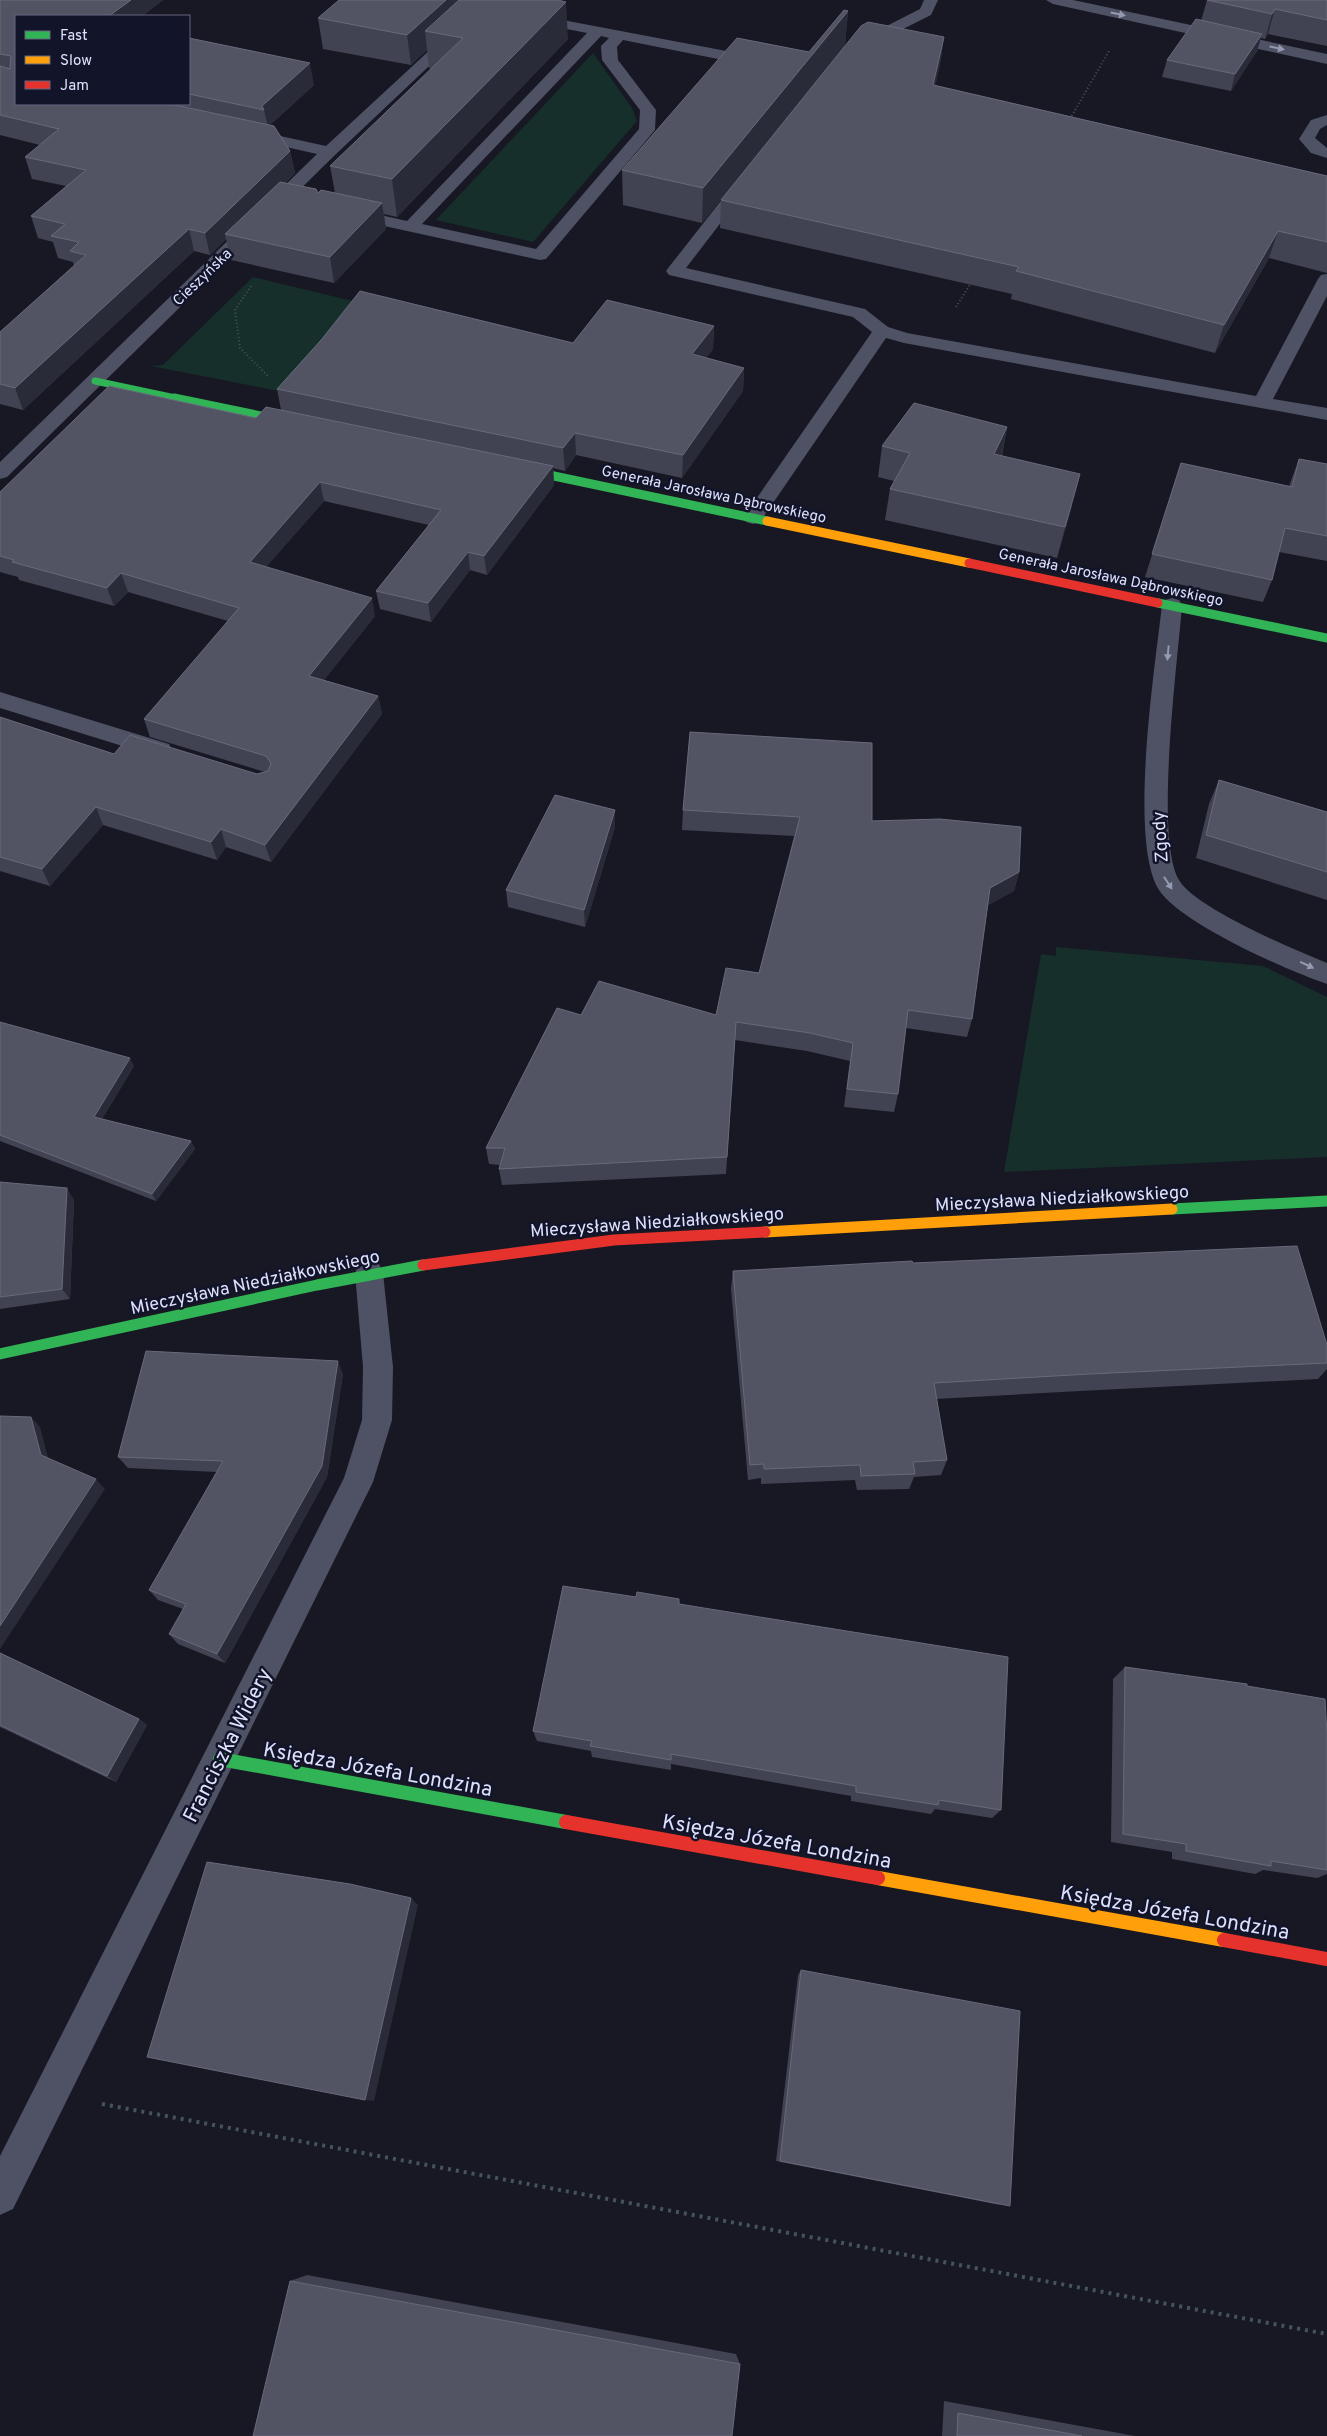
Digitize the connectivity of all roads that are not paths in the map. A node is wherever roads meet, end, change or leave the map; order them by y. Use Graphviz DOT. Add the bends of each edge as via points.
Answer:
graph roads {
  1 [pos="931,0"];
  2 [pos="1053,0"];
  3 [pos="492,7"];
  4 [pos="518,16"];
  5 [pos="598,31"];
  6 [pos="619,36"];
  7 [pos="846,56"];
  8 [pos="1327,59"];
  9 [pos="762,63"];
  10 [pos="1327,120"];
  11 [pos="232,131"];
  12 [pos="329,152"];
  13 [pos="1327,153"];
  14 [pos="752,172"];
  15 [pos="281,199"];
  16 [pos="304,204"];
  17 [pos="329,209"];
  18 [pos="411,226"];
  19 [pos="1327,279"];
  20 [pos="882,331"];
  21 [pos="96,381"];
  22 [pos="1262,402"];
  23 [pos="1327,414"];
  24 [pos="308,425"];
  25 [pos="502,465"];
  26 [pos="0,473"];
  27 [pos="753,518"];
  28 [pos="1172,605"];
  29 [pos="1327,638"];
  30 [pos="0,700"];
  31 [pos="178,756"];
  32 [pos="1327,974"];
  33 [pos="1327,1201"];
  34 [pos="369,1273"];
  35 [pos="0,1354"];
  36 [pos="220,1759"];
  37 [pos="1327,1959"];
  38 [pos="0,2196"];
  1 -- 7 [label="street" via="926,12 852,48"];
  2 -- 8 [label="street, one-way"];
  3 -- 12 [label="street, Cieszyńska"];
  4 -- 5 [label="street"];
  5 -- 6 [label="street"];
  5 -- 18 [label="street"];
  6 -- 9 [label="street"];
  6 -- 18 [label="street" via="609,46 610,60 648,110 647,130 540,255"];
  10 -- 13 [label="street" via="1312,127 1307,139 1317,150"];
  11 -- 12 [label="street"];
  12 -- 15 [label="street, Cieszyńska"];
  14 -- 20 [label="street" via="675,271 859,313"];
  15 -- 16 [label="street"];
  15 -- 21 [label="street, Cieszyńska"];
  17 -- 18 [label="street"];
  19 -- 22 [label="street"];
  20 -- 22 [label="street"];
  20 -- 27 [label="street"];
  21 -- 24 [label="street"];
  21 -- 26 [label="street, Cieszyńska"];
  22 -- 23 [label="street"];
  25 -- 27 [label="street, Generała Jarosława Dąbrowskiego"];
  27 -- 28 [label="street, Generała Jarosława Dąbrowskiego"];
  28 -- 29 [label="street, Generała Jarosława Dąbrowskiego"];
  28 -- 32 [label="street, Zgody, one-way" via="1159,739 1158,840 1161,869 1168,886 1203,913"];
  30 -- 31 [label="street"];
  33 -- 34 [label="street, Mieczysława Niedziałkowskiego" via="614,1240 475,1256"];
  34 -- 35 [label="street, Mieczysława Niedziałkowskiego"];
  34 -- 36 [label="street, Franciszka Widery" via="378,1367 377,1420 358,1482"];
  36 -- 37 [label="street, Księdza Józefa Londzina"];
  36 -- 38 [label="street, Franciszka Widery"];
}
